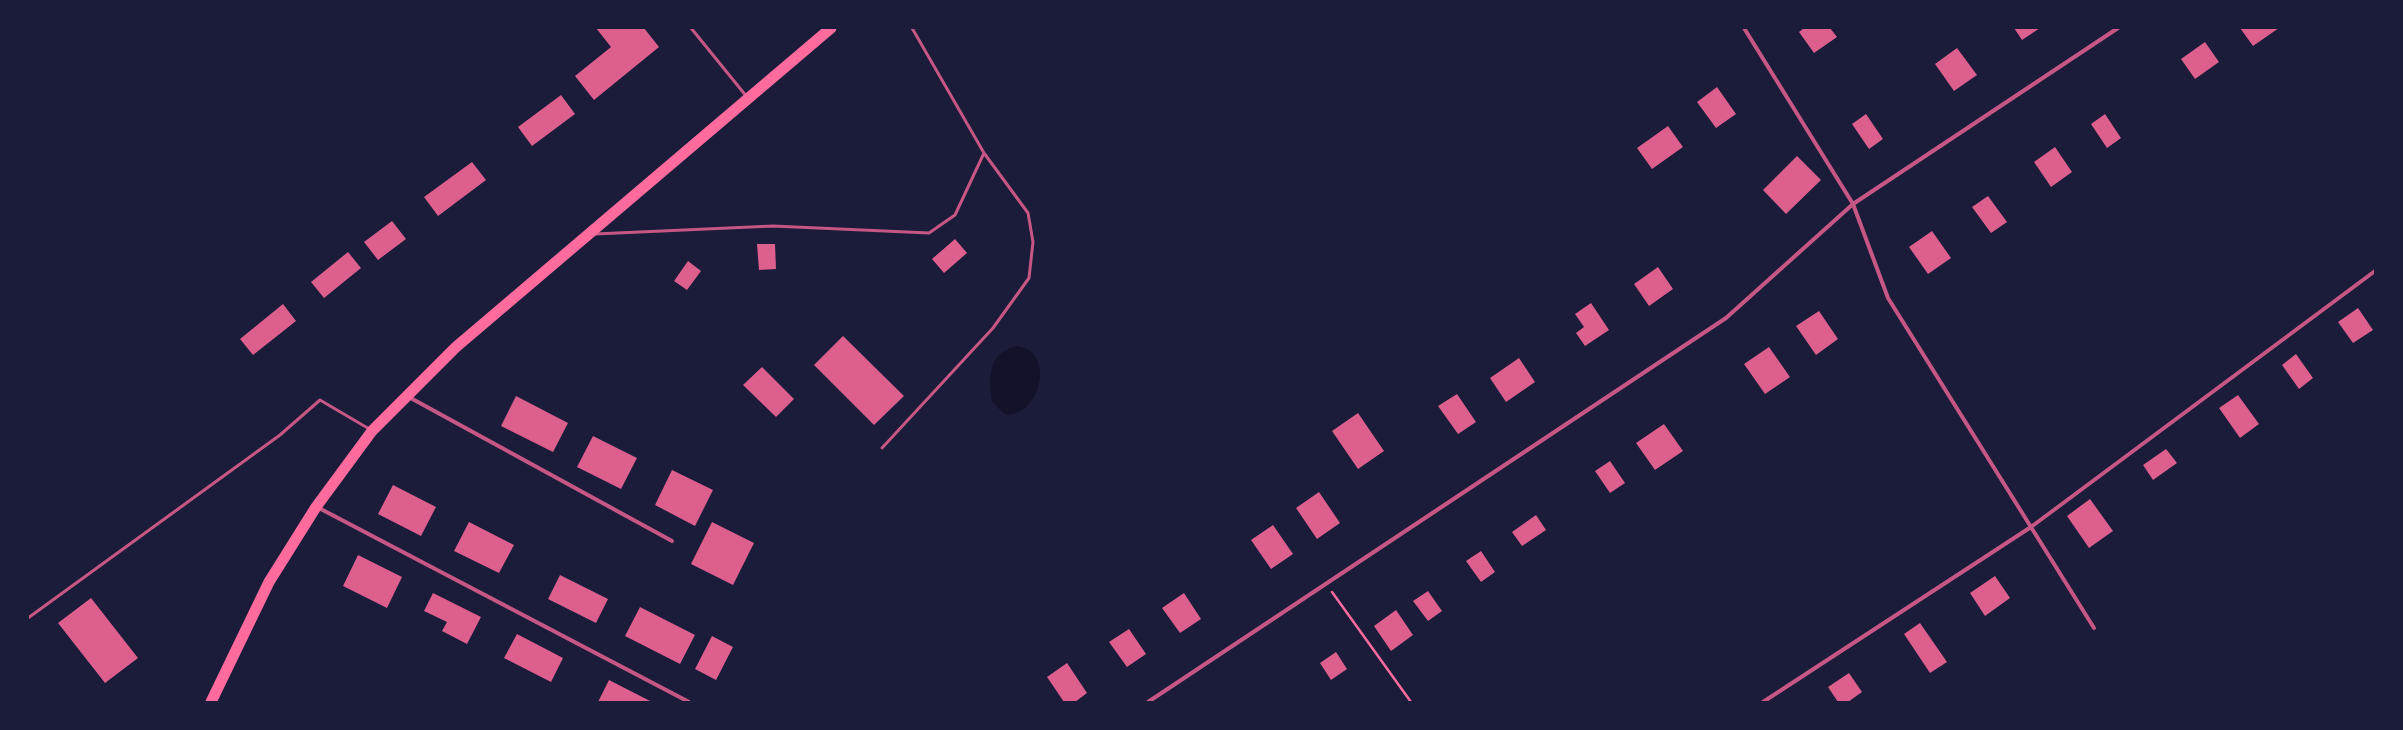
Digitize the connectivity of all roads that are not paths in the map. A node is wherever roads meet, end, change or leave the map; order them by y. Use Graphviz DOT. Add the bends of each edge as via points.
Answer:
graph roads {
  1 [pos="691,28"];
  2 [pos="831,28"];
  3 [pos="912,28"];
  4 [pos="1744,28"];
  5 [pos="2118,28"];
  6 [pos="748,98"];
  7 [pos="984,153"];
  8 [pos="1853,204"];
  9 [pos="589,234"];
  10 [pos="2375,271"];
  11 [pos="407,396"];
  12 [pos="372,431"];
  13 [pos="882,448"];
  14 [pos="316,507"];
  15 [pos="2031,527"];
  16 [pos="672,541"];
  17 [pos="28,618"];
  18 [pos="2094,628"];
  19 [pos="211,702"];
  20 [pos="689,702"];
  21 [pos="1148,702"];
  22 [pos="1763,702"];
  1 -- 6 [label="lane"];
  2 -- 6 [label="highway"];
  3 -- 7 [label="lane"];
  4 -- 8 [label="street"];
  5 -- 8 [label="street"];
  6 -- 9 [label="highway"];
  7 -- 9 [label="lane" via="955,215 929,233 773,226"];
  7 -- 13 [label="lane" via="1028,213 1033,242 1029,278 993,328"];
  8 -- 15 [label="street" via="1888,298"];
  8 -- 21 [label="street" via="1726,318"];
  9 -- 11 [label="highway" via="456,347"];
  10 -- 15 [label="street"];
  11 -- 12 [label="highway"];
  11 -- 16 [label="street"];
  12 -- 14 [label="highway"];
  12 -- 17 [label="lane" via="320,400 280,435"];
  14 -- 19 [label="highway" via="269,582"];
  14 -- 20 [label="street"];
  15 -- 18 [label="street"];
  15 -- 22 [label="street"];
}
